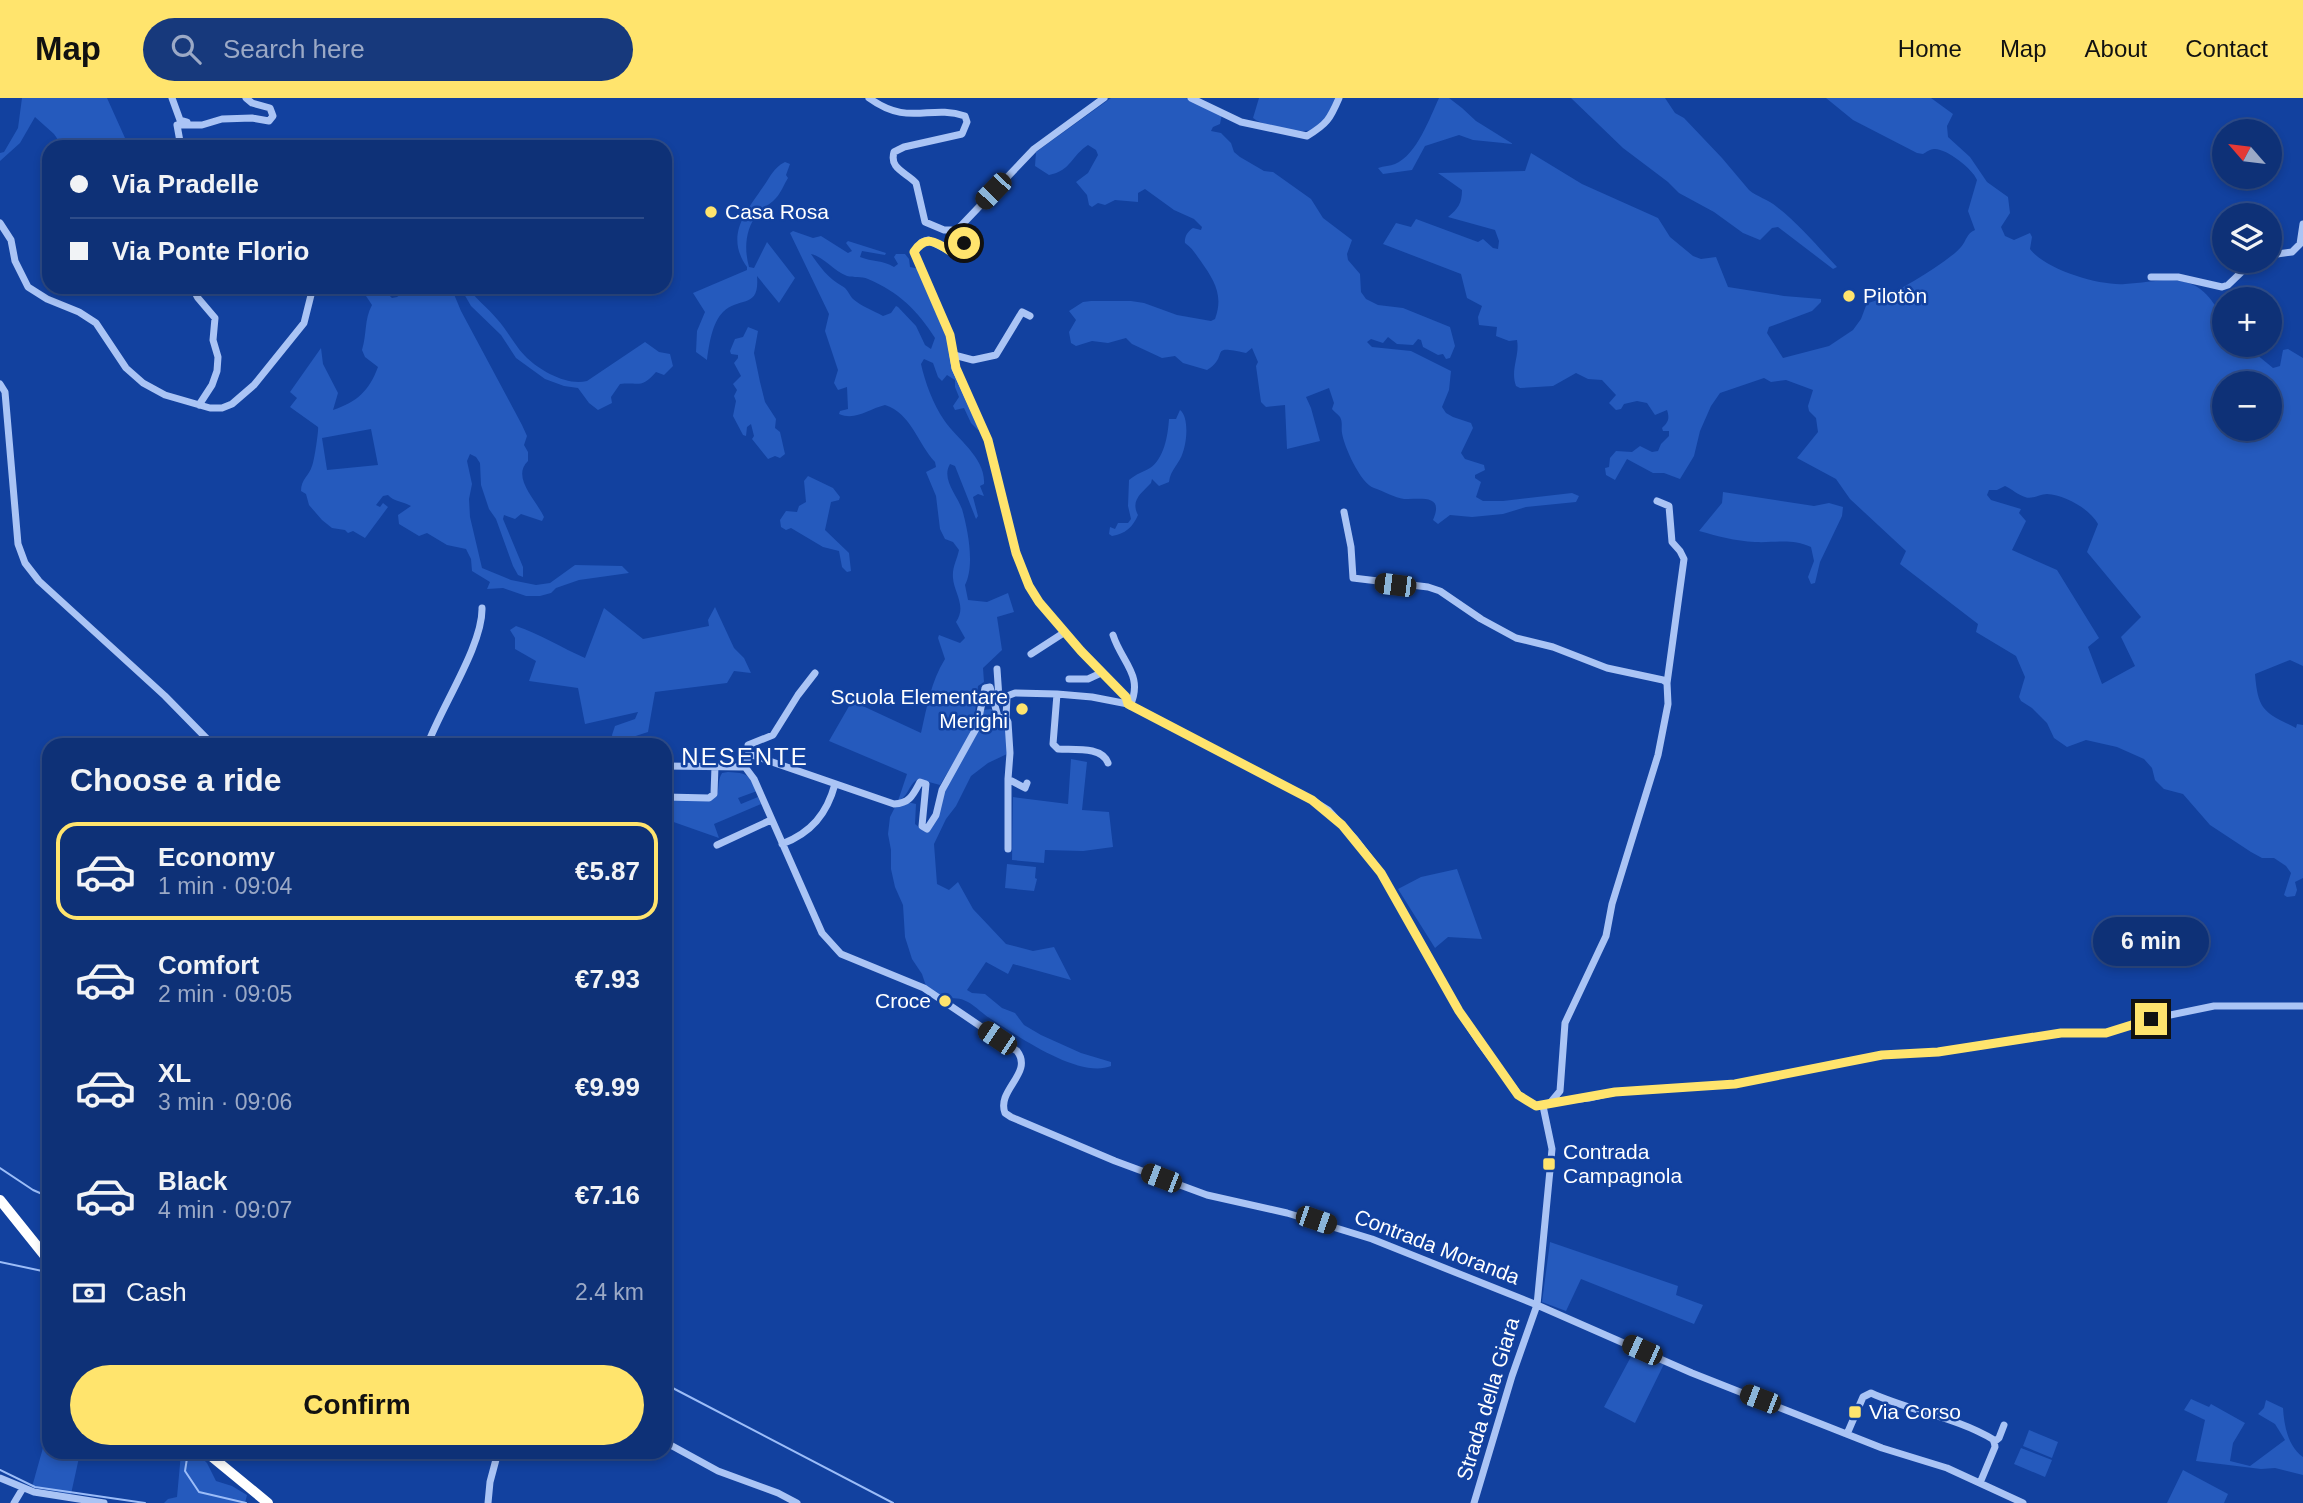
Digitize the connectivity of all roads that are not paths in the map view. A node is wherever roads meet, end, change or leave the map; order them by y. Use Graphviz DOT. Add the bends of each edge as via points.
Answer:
graph roads {
  1 [pos="172,98"];
  2 [pos="246,98"];
  3 [pos="869,98"];
  4 [pos="1104,98"];
  5 [pos="1191,98"];
  6 [pos="1339,98"];
  7 [pos="194,124"];
  8 [pos="180,140"];
  9 [pos="0,223"];
  10 [pos="2303,224"];
  11 [pos="957,230"];
  12 [pos="2302,244"];
  13 [pos="2282,253"];
  14 [pos="2240,273"];
  15 [pos="2151,277"];
  16 [pos="196,294"];
  17 [pos="311,294"];
  18 [pos="1030,316"];
  19 [pos="954,355"];
  20 [pos="0,384"];
  21 [pos="198,405"];
  22 [pos="1657,501"];
  23 [pos="1344,513"];
  24 [pos="482,608"];
  25 [pos="1065,632"];
  26 [pos="1113,635"];
  27 [pos="1031,654"];
  28 [pos="997,668"];
  29 [pos="815,673"];
  30 [pos="1101,673"];
  31 [pos="1069,679"];
  32 [pos="1667,683"];
  33 [pos="1058,694"];
  34 [pos="1005,700"];
  35 [pos="1129,705"];
  36 [pos="1006,718"];
  37 [pos="206,738"];
  38 [pos="430,738"];
  39 [pos="749,754"];
  40 [pos="1108,763"];
  41 [pos="672,766"];
  42 [pos="715,766"];
  43 [pos="745,767"];
  44 [pos="1008,779"];
  45 [pos="1027,783"];
  46 [pos="835,784"];
  47 [pos="672,797"];
  48 [pos="771,820"];
  49 [pos="782,844"];
  50 [pos="717,845"];
  51 [pos="1008,849"];
  52 [pos="2303,1006"];
  53 [pos="1547,1104"];
  54 [pos="0,1200"];
  55 [pos="42,1252"];
  56 [pos="1537,1306"];
  57 [pos="2004,1425"];
  58 [pos="1847,1434"];
  59 [pos="1994,1442"];
  60 [pos="672,1447"];
  61 [pos="215,1459"];
  62 [pos="496,1459"];
  63 [pos="0,1478"];
  64 [pos="1980,1483"];
  65 [pos="23,1488"];
  66 [pos="2004,1499"];
  67 [pos="14,1503"];
  68 [pos="104,1503"];
  69 [pos="268,1503"];
  70 [pos="488,1503"];
  71 [pos="797,1503"];
  72 [pos="1475,1503"];
  73 [pos="2023,1503"];
  1 -- 7 [label="street" via="180,120"];
  2 -- 7 [label="street" via="270,108 273,116 269,121 222,119"];
  3 -- 11 [label="street" via="903,114 965,116 962,134 904,147 894,152 892,159 894,166 916,183 925,222"];
  4 -- 11 [label="street" via="1034,149"];
  5 -- 6 [label="street" via="1241,122 1307,136 1329,120"];
  7 -- 8 [label="street" via="177,125"];
  9 -- 21 [label="street" via="28,286 96,323 126,368 143,383"];
  10 -- 12 [label="street"];
  11 -- 19 [label="street" via="964,237 960,249 950,251 928,240 914,252 950,335"];
  12 -- 13 [label="street"];
  14 -- 15 [label="street" via="2222,287 2178,277"];
  16 -- 21 [label="street" via="215,318 213,340 218,357 212,385"];
  17 -- 21 [label="street" via="304,323 250,389 228,407"];
  18 -- 19 [label="street" via="1022,312 996,355 973,360"];
  19 -- 25 [label="street" via="988,440 1021,568 1039,602"];
  20 -- 37 [label="street" via="5,392 17,534 21,554 33,575"];
  22 -- 32 [label="street" via="1669,505 1672,542 1684,559"];
  23 -- 32 [label="street" via="1353,579 1428,587 1516,638"];
  24 -- 38 [label="street" via="476,639"];
  25 -- 27 [label="street"];
  25 -- 30 [label="street"];
  26 -- 35 [label="street" via="1134,676 1136,692"];
  28 -- 34 [label="street" via="999,698"];
  29 -- 39 [label="street" via="773,735 748,745"];
  30 -- 31 [label="street" via="1088,679"];
  30 -- 35 [label="street"];
  32 -- 53 [label="street" via="1667,713 1654,771 1612,904 1603,948 1568,1015 1560,1091"];
  33 -- 34 [label="street" via="1016,693"];
  33 -- 35 [label="street"];
  33 -- 40 [label="street" via="1054,744 1058,749 1100,752"];
  34 -- 36 [label="street"];
  35 -- 53 [label="street" via="1312,800 1335,817 1381,873 1459,1011 1518,1095 1530,1104"];
  36 -- 44 [label="street"];
  36 -- 46 [label="street" via="998,717 993,693 985,688 977,727 942,790 936,816 927,829 921,818 923,782 905,803 894,804"];
  39 -- 43 [label="street"];
  39 -- 46 [label="street"];
  41 -- 42 [label="street"];
  42 -- 43 [label="street"];
  42 -- 47 [label="street" via="714,794 709,798"];
  43 -- 48 [label="street"];
  44 -- 45 [label="street" via="1025,788"];
  44 -- 51 [label="street"];
  46 -- 49 [label="street" via="816,825"];
  48 -- 49 [label="street"];
  48 -- 50 [label="street"];
  49 -- 56 [label="street, Contrada Moranda" via="822,933 841,954 924,988 1017,1051 1021,1069 1003,1108 1011,1117 1207,1195 1372,1239"];
  52 -- 53 [label="street" via="2214,1006 2106,1033 2061,1033 1938,1052 1882,1055 1735,1084 1615,1092"];
  53 -- 56 [label="street" via="1552,1149"];
  54 -- 55 [label="highway"];
  56 -- 58 [label="street, Contrada Moranda"];
  56 -- 72 [label="street, Strada della Giara"];
  57 -- 59 [label="street"];
  58 -- 59 [label="street" via="1863,1397 1871,1393"];
  58 -- 64 [label="street, Contrada Moranda"];
  59 -- 64 [label="street"];
  60 -- 71 [label="street"];
  61 -- 69 [label="highway"];
  62 -- 70 [label="street"];
  63 -- 65 [label="street"];
  64 -- 66 [label="street, Contrada Moranda"];
  65 -- 67 [label="street"];
  65 -- 68 [label="street"];
  66 -- 73 [label="street, Contrada Moranda"];
}
